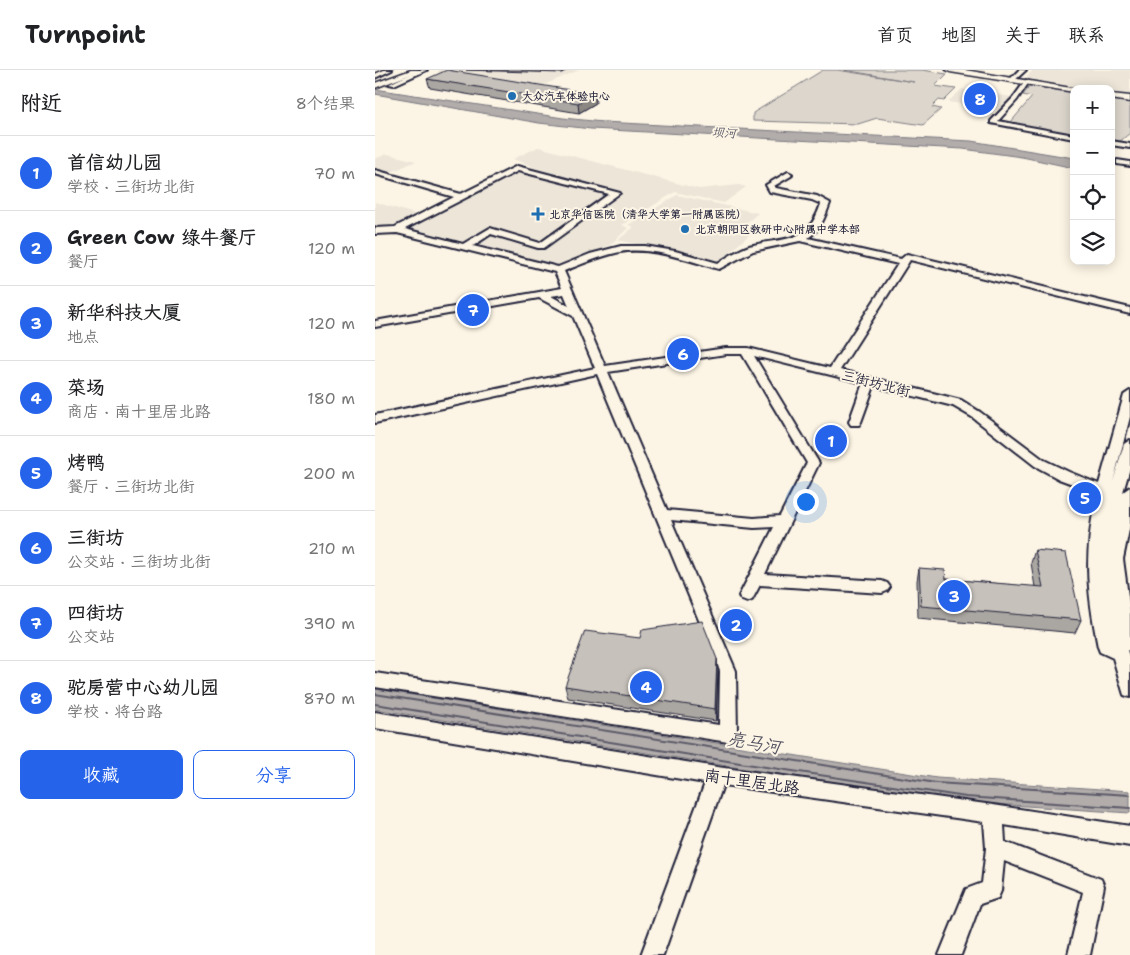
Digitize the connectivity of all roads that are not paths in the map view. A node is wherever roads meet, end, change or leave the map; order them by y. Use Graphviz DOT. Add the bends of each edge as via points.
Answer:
graph roads {
  1 [pos="389,70"];
  2 [pos="409,70"];
  3 [pos="418,70"];
  4 [pos="425,70"];
  5 [pos="950,70"];
  6 [pos="1017,70"];
  7 [pos="1023,70"];
  8 [pos="1011,80"];
  9 [pos="376,82"];
  10 [pos="1026,82"];
  11 [pos="392,84"];
  12 [pos="1070,89"];
  13 [pos="1115,97"];
  14 [pos="1130,99"];
  15 [pos="1070,136"];
  16 [pos="1115,144"];
  17 [pos="1130,146"];
  18 [pos="1120,162"];
  19 [pos="1130,164"];
  20 [pos="375,172"];
  21 [pos="788,174"];
  22 [pos="463,197"];
  23 [pos="397,230"];
  24 [pos="375,231"];
  25 [pos="803,239"];
  26 [pos="466,246"];
  27 [pos="902,262"];
  28 [pos="559,270"];
  29 [pos="568,290"];
  30 [pos="541,295"];
  31 [pos="1130,310"];
  32 [pos="579,315"];
  33 [pos="375,324"];
  34 [pos="748,351"];
  35 [pos="600,370"];
  36 [pos="833,372"];
  37 [pos="870,381"];
  38 [pos="1130,395"];
  39 [pos="375,419"];
  40 [pos="855,422"];
  41 [pos="1130,444"];
  42 [pos="1120,494"];
  43 [pos="661,514"];
  44 [pos="784,521"];
  45 [pos="755,579"];
  46 [pos="882,587"];
  47 [pos="747,596"];
  48 [pos="1125,649"];
  49 [pos="375,680"];
  50 [pos="1130,690"];
  51 [pos="375,720"];
  52 [pos="717,776"];
  53 [pos="993,814"];
  54 [pos="1130,836"];
  55 [pos="996,848"];
  56 [pos="652,955"];
  57 [pos="950,955"];
  58 [pos="1079,955"];
  1 -- 9 [label="street"];
  2 -- 9 [label="main road"];
  3 -- 9 [label="main road"];
  4 -- 11 [label="street"];
  5 -- 8 [label="main road"];
  6 -- 8 [label="street"];
  7 -- 8 [label="street"];
  8 -- 10 [label="main road"];
  10 -- 12 [label="main road"];
  10 -- 15 [label="street" via="993,122"];
  13 -- 14 [label="main road"];
  16 -- 17 [label="street"];
  18 -- 19 [label="street"];
  20 -- 22 [label="street"];
  21 -- 25 [label="street" via="770,185 773,190 826,203 813,232"];
  22 -- 23 [label="street"];
  22 -- 26 [label="street" via="517,168 616,193 541,246 490,231"];
  23 -- 24 [label="street"];
  23 -- 26 [label="street"];
  25 -- 27 [label="street"];
  25 -- 28 [label="street" via="749,250 719,266 645,248 593,256"];
  26 -- 28 [label="street"];
  27 -- 31 [label="street" via="907,257"];
  27 -- 36 [label="street"];
  28 -- 29 [label="street"];
  29 -- 30 [label="street"];
  29 -- 32 [label="street"];
  30 -- 32 [label="street"];
  30 -- 33 [label="street"];
  32 -- 35 [label="street"];
  34 -- 35 [label="street, 三街坊北街" via="726,351"];
  34 -- 36 [label="street, 三街坊北街"];
  34 -- 44 [label="street" via="813,463"];
  35 -- 39 [label="street"];
  35 -- 43 [label="street"];
  36 -- 37 [label="street, 三街坊北街"];
  37 -- 40 [label="street"];
  37 -- 42 [label="street, 三街坊北街" via="957,403 973,411 1030,456 1066,474"];
  38 -- 42 [label="street"];
  41 -- 42 [label="street"];
  42 -- 48 [label="street" via="1106,539 1104,569 1109,612"];
  43 -- 44 [label="street" via="754,523"];
  43 -- 49 [label="street" via="728,671 727,734"];
  44 -- 45 [label="street"];
  45 -- 46 [label="street"];
  45 -- 47 [label="street"];
  48 -- 50 [label="street"];
  51 -- 52 [label="street, 南十里居北路"];
  52 -- 53 [label="street, 南十里居北路"];
  52 -- 56 [label="street"];
  53 -- 54 [label="street, 南十里居北路"];
  53 -- 55 [label="street"];
  55 -- 57 [label="street" via="991,892 973,896"];
  55 -- 58 [label="street" via="1094,886"];
}
